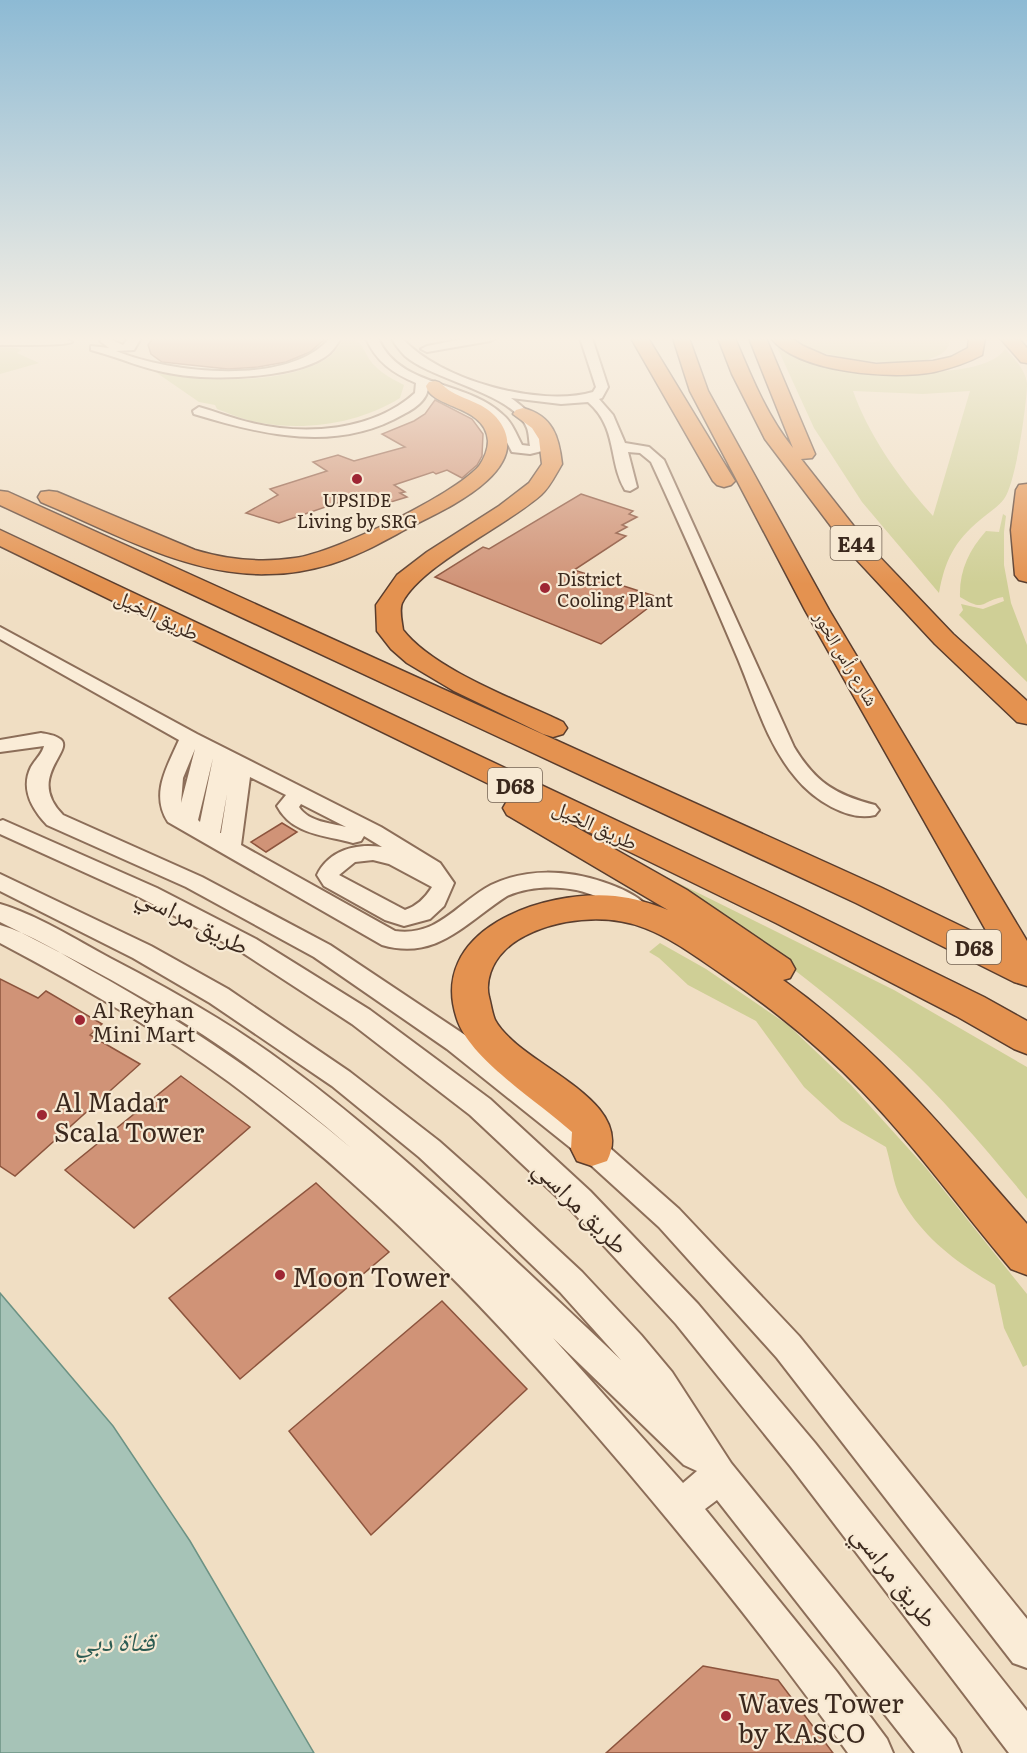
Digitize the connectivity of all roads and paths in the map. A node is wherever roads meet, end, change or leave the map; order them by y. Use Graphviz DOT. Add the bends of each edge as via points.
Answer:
graph roads {
  1 [pos="228,420"];
  2 [pos="380,420"];
  3 [pos="487,420"];
  4 [pos="500,420"];
  5 [pos="526,420"];
  6 [pos="533,420"];
  7 [pos="609,420"];
  8 [pos="688,420"];
  9 [pos="715,420"];
  10 [pos="765,420"];
  11 [pos="790,420"];
  12 [pos="619,446"];
  13 [pos="0,477"];
  14 [pos="630,487"];
  15 [pos="1027,490"];
  16 [pos="0,497"];
  17 [pos="834,516"];
  18 [pos="0,537"];
  19 [pos="1027,575"];
  20 [pos="817,610"];
  21 [pos="0,632"];
  22 [pos="1027,716"];
  23 [pos="0,746"];
  24 [pos="215,751"];
  25 [pos="496,776"];
  26 [pos="868,810"];
  27 [pos="3,827"];
  28 [pos="348,827"];
  29 [pos="723,829"];
  30 [pos="208,837"];
  31 [pos="230,849"];
  32 [pos="342,859"];
  33 [pos="0,882"];
  34 [pos="442,883"];
  35 [pos="0,912"];
  36 [pos="642,913"];
  37 [pos="0,933"];
  38 [pos="1027,972"];
  39 [pos="186,1026"];
  40 [pos="1027,1039"];
  41 [pos="592,1149"];
  42 [pos="403,1194"];
  43 [pos="1027,1230"];
  44 [pos="1027,1255"];
  45 [pos="719,1475"];
  46 [pos="681,1507"];
  47 [pos="1027,1649"];
  48 [pos="1027,1743"];
  49 [pos="873,1753"];
  50 [pos="941,1753"];
  1 -- 2 [label="street" via="259,429 312,433"];
  3 -- 13 [label="highway" via="494,430 496,452 482,475 455,495 348,550 303,563 250,567 197,559"];
  4 -- 5 [label="street" via="508,428 515,447 530,450 537,448 536,438"];
  6 -- 29 [label="highway" via="552,446 552,461 543,478 518,503 408,576 390,598 386,619 389,631 408,652 432,668 682,793"];
  7 -- 12 [label="street"];
  8 -- 20 [label="highway" via="737,501"];
  9 -- 20 [label="highway, شارع رأس الخور"];
  10 -- 17 [label="highway, E44" via="775,439"];
  11 -- 17 [label="highway"];
  12 -- 14 [label="street"];
  12 -- 26 [label="street" via="644,450 657,460 795,764 832,799"];
  15 -- 19 [label="highway" via="1022,531"];
  16 -- 29 [label="highway, طريق الخيل / D68"];
  17 -- 22 [label="highway, E44" via="899,594"];
  18 -- 25 [label="highway, طريق الخيل / D68"];
  20 -- 38 [label="highway, شارع رأس الخور"];
  21 -- 24 [label="street"];
  23 -- 41 [label="street" via="42,740 53,743 53,752 39,772 36,789 40,802 56,820 194,882 322,951 456,1042"];
  24 -- 28 [label="street" via="298,794 288,806 291,814 314,826"];
  24 -- 30 [label="street"];
  24 -- 30 [label="street" via="186,824"];
  24 -- 31 [label="street"];
  25 -- 40 [label="highway, طريق الخيل / D68" via="885,963"];
  25 -- 43 [label="highway" via="502,792 517,807 701,914 821,1005 933,1118"];
  27 -- 48 [label="street, طريق مراسي" via="149,893 248,945 361,1017 489,1115 580,1200 687,1314 803,1455"];
  28 -- 32 [label="street" via="352,847"];
  28 -- 34 [label="street" via="425,863"];
  29 -- 38 [label="highway, طريق الخيل / D68"];
  30 -- 31 [label="street"];
  31 -- 36 [label="street" via="401,942 435,936 500,890 528,881 590,886"];
  32 -- 34 [label="street" via="364,853 388,855"];
  32 -- 34 [label="street" via="329,872 329,879 398,916 422,913 439,896"];
  33 -- 45 [label="street" via="181,973 298,1048 429,1149 571,1282 630,1346 660,1383"];
  35 -- 39 [label="street" via="111,967"];
  36 -- 41 [label="highway" via="568,908 532,918 500,935 483,950 473,966 469,984 470,1005 478,1025 586,1120 592,1129"];
  36 -- 44 [label="highway" via="690,936 751,976 840,1045 896,1101"];
  37 -- 39 [label="street"];
  39 -- 42 [label="street" via="329,1146"];
  41 -- 47 [label="street" via="700,1250 788,1347"];
  42 -- 45 [label="street"];
  42 -- 46 [label="street"];
  45 -- 46 [label="street"];
  45 -- 50 [label="street"];
  46 -- 49 [label="street"];
}
